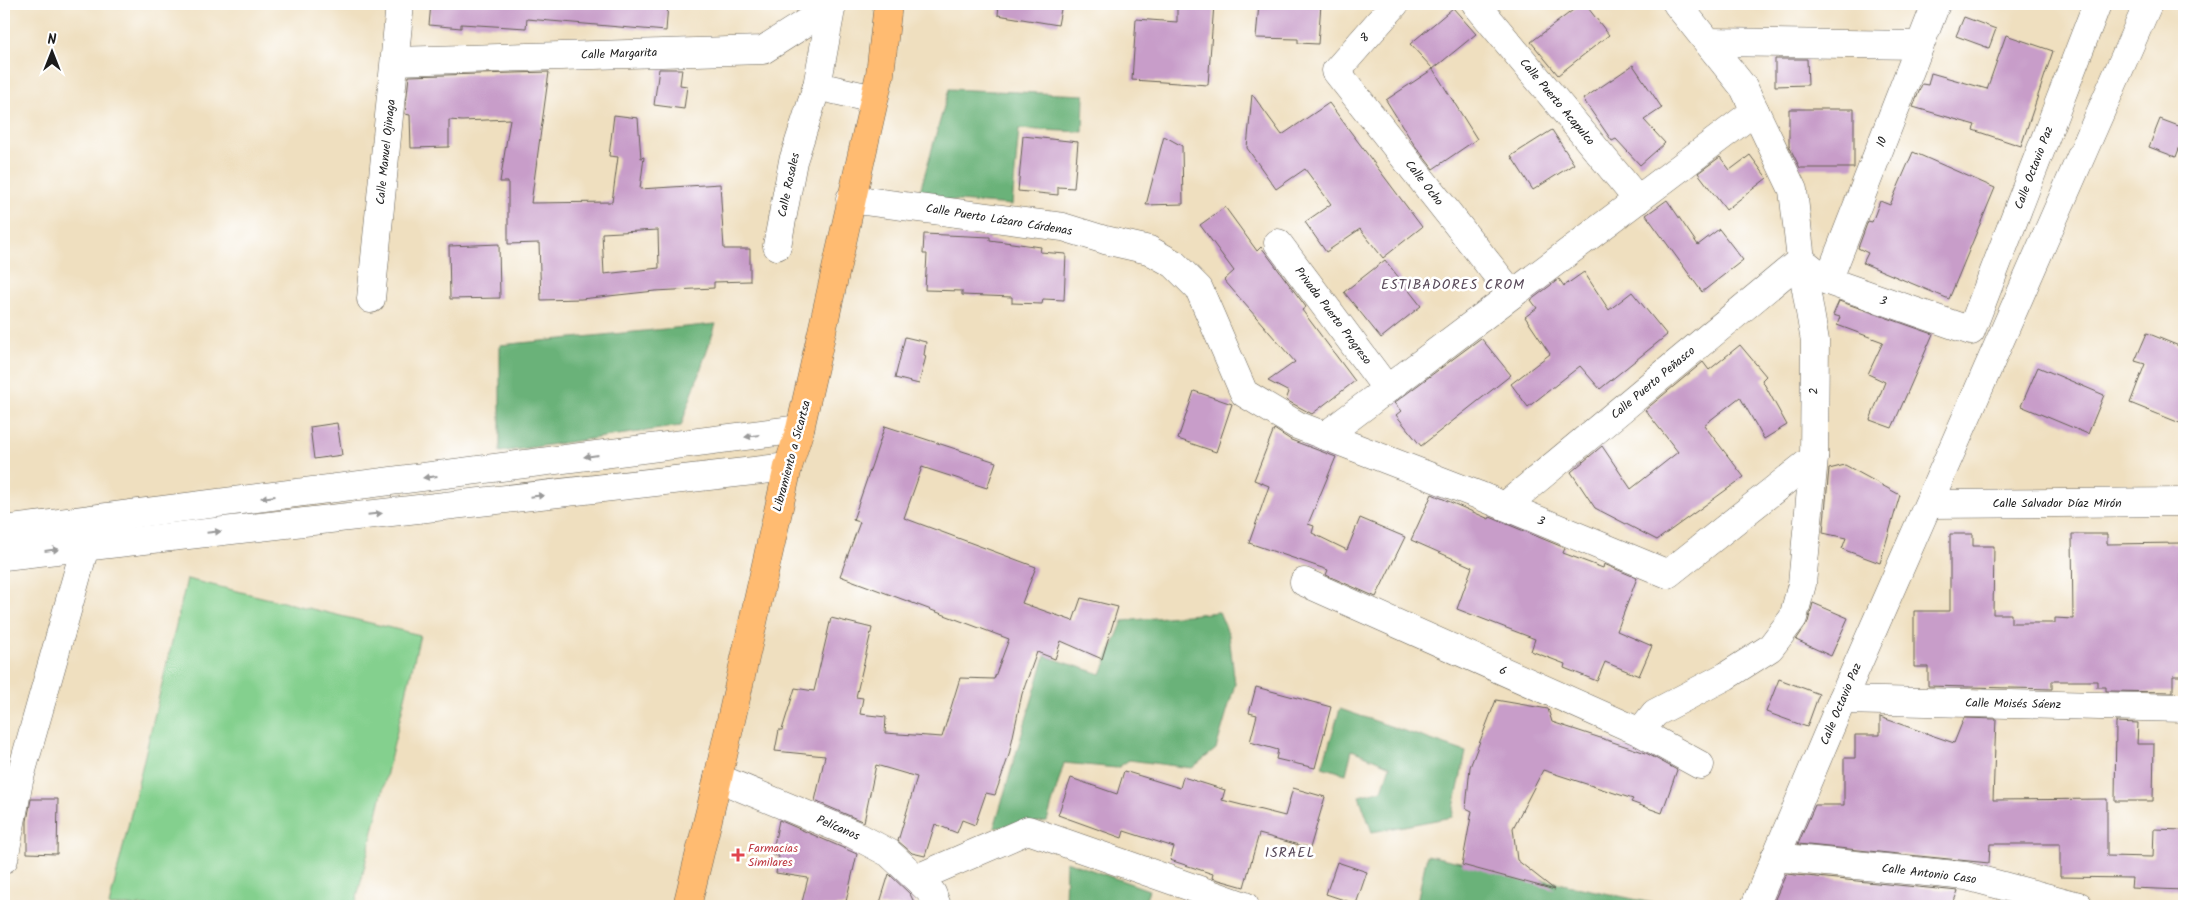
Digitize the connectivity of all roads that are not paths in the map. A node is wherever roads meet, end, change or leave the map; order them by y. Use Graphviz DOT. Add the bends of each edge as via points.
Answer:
graph roads {
  1 [pos="400,4"];
  2 [pos="888,4"];
  3 [pos="1395,4"];
  4 [pos="1476,4"];
  5 [pos="1677,4"];
  6 [pos="1936,4"];
  7 [pos="2097,4"];
  8 [pos="2148,4"];
  9 [pos="832,5"];
  10 [pos="1708,42"];
  11 [pos="1920,45"];
  12 [pos="395,61"];
  13 [pos="1336,71"];
  14 [pos="816,86"];
  15 [pos="874,99"];
  16 [pos="1755,111"];
  17 [pos="850,199"];
  18 [pos="1638,200"];
  19 [pos="1278,243"];
  20 [pos="777,246"];
  21 [pos="1801,260"];
  22 [pos="1828,281"];
  23 [pos="1512,294"];
  24 [pos="371,299"];
  25 [pos="1971,332"];
  26 [pos="1387,389"];
  27 [pos="1244,393"];
  28 [pos="800,429"];
  29 [pos="1325,436"];
  30 [pos="1814,458"];
  31 [pos="788,467"];
  32 [pos="2184,502"];
  33 [pos="1929,504"];
  34 [pos="1505,506"];
  35 [pos="4,530"];
  36 [pos="85,546"];
  37 [pos="4,556"];
  38 [pos="1304,582"];
  39 [pos="1842,700"];
  40 [pos="2184,708"];
  41 [pos="1640,732"];
  42 [pos="1700,765"];
  43 [pos="718,778"];
  44 [pos="1775,857"];
  45 [pos="4,859"];
  46 [pos="916,878"];
  47 [pos="687,906"];
  48 [pos="937,906"];
  49 [pos="1245,906"];
  50 [pos="1755,906"];
  51 [pos="2079,906"];
  1 -- 12 [label="street, Calle Manuel Ojinaga"];
  2 -- 15 [label="main road, Libramiento a Sicartsa"];
  3 -- 13 [label="street, 8"];
  4 -- 18 [label="street, Calle Puerto Acapulco"];
  5 -- 10 [label="street, 2"];
  6 -- 11 [label="street, 10"];
  7 -- 25 [label="street, Calle Octavio Paz"];
  8 -- 33 [label="street, Calle Octavio Paz"];
  9 -- 12 [label="street, Calle Margarita" via="763,50"];
  9 -- 14 [label="street, Calle Rosales"];
  10 -- 11 [label="street"];
  10 -- 16 [label="street, 2" via="1744,88"];
  11 -- 22 [label="street, 10"];
  12 -- 24 [label="street, Calle Manuel Ojinaga"];
  13 -- 23 [label="street, Calle Ocho"];
  14 -- 15 [label="street"];
  14 -- 20 [label="street, Calle Rosales" via="793,161"];
  15 -- 17 [label="main road, Libramiento a Sicartsa"];
  16 -- 18 [label="street"];
  16 -- 21 [label="street, 2" via="1793,190"];
  17 -- 27 [label="street, Calle Puerto Lázaro Cárdenas" via="1063,227 1149,250 1174,264 1200,289"];
  17 -- 28 [label="main road, Libramiento a Sicartsa"];
  18 -- 23 [label="street"];
  19 -- 26 [label="street, Privada Puerto Progreso"];
  21 -- 22 [label="street, 3"];
  21 -- 30 [label="street, 2" via="1815,341"];
  21 -- 34 [label="street, Calle Puerto Peñasco"];
  22 -- 25 [label="street, 3"];
  23 -- 26 [label="street"];
  26 -- 29 [label="street"];
  27 -- 29 [label="street, 3" via="1297,425"];
  28 -- 31 [label="main road, Libramiento a Sicartsa"];
  28 -- 35 [label="street, one-way"];
  29 -- 34 [label="street, 3"];
  30 -- 34 [label="street, 3" via="1668,574"];
  30 -- 41 [label="street, 2" via="1802,584 1793,618 1770,648 1726,676 1655,713"];
  36 -- 31 [label="street, one-way"];
  31 -- 43 [label="main road, Libramiento a Sicartsa"];
  32 -- 33 [label="street, Calle Salvador Díaz Mirón"];
  33 -- 39 [label="street, Calle Octavio Paz"];
  37 -- 36 [label="street, one-way"];
  36 -- 45 [label="street" via="19,782"];
  38 -- 41 [label="street, 6"];
  39 -- 40 [label="street, Calle Moisés Sáenz"];
  39 -- 44 [label="street, Calle Octavio Paz"];
  41 -- 42 [label="street, 6"];
  43 -- 46 [label="street, Pelícanos" via="854,834 889,853"];
  43 -- 47 [label="main road, Libramiento a Sicartsa"];
  44 -- 50 [label="street, Calle Octavio Paz"];
  44 -- 51 [label="street, Calle Antonio Caso" via="1966,876"];
  46 -- 48 [label="street, Pelícanos" via="932,893"];
  46 -- 49 [label="street" via="1028,830"];
}
